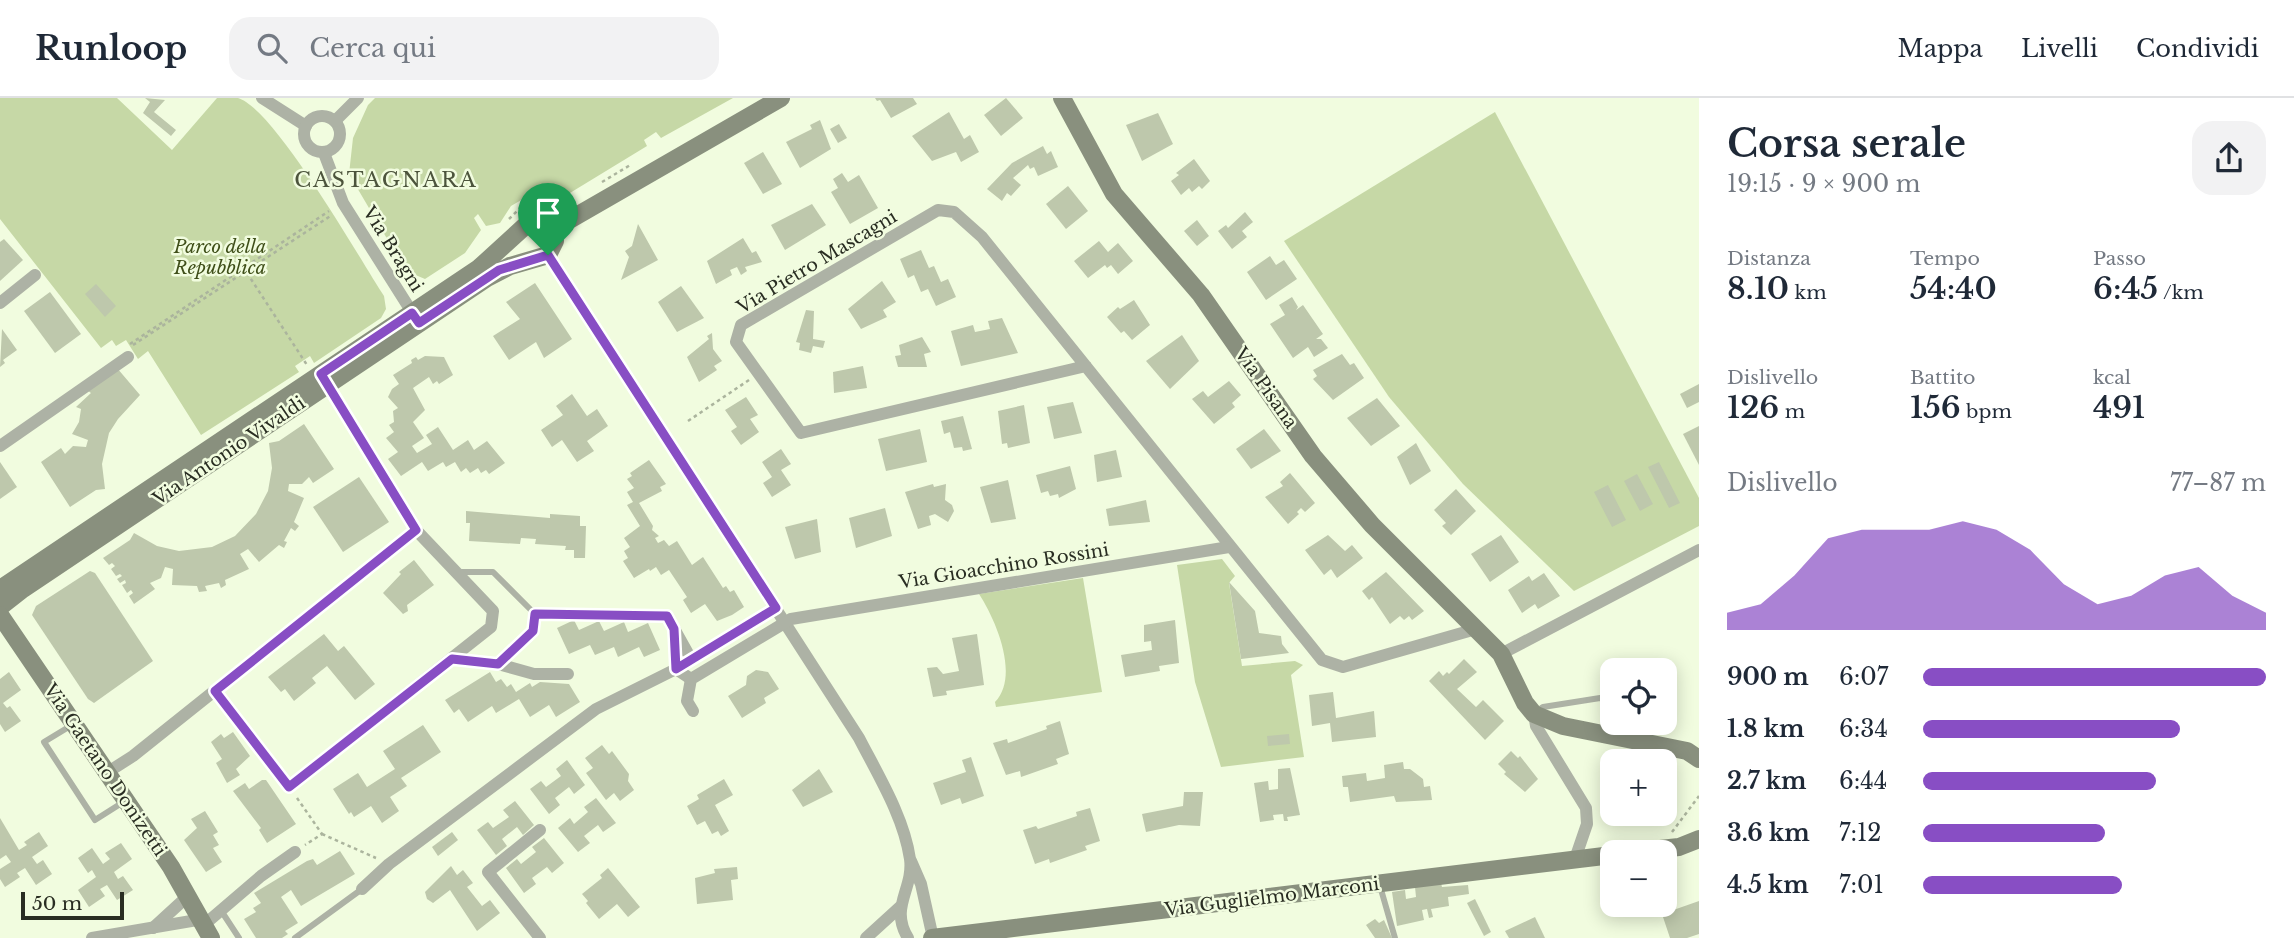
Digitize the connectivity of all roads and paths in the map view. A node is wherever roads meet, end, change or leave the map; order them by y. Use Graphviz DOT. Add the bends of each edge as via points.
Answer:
graph roads {
  1 [pos="262,98"];
  2 [pos="358,98"];
  3 [pos="781,98"];
  4 [pos="1062,98"];
  5 [pos="335,121"];
  6 [pos="306,126"];
  7 [pos="324,153"];
  8 [pos="634,163"];
  9 [pos="601,182"];
  10 [pos="560,207"];
  11 [pos="514,227"];
  12 [pos="552,230"];
  13 [pos="541,257"];
  14 [pos="246,272"];
  15 [pos="35,275"];
  16 [pos="0,303"];
  17 [pos="416,318"];
  18 [pos="128,357"];
  19 [pos="1086,366"];
  20 [pos="758,374"];
  21 [pos="320,376"];
  22 [pos="688,421"];
  23 [pos="0,446"];
  24 [pos="416,530"];
  25 [pos="1228,547"];
  26 [pos="1699,550"];
  27 [pos="458,572"];
  28 [pos="0,589"];
  29 [pos="0,607"];
  30 [pos="776,608"];
  31 [pos="535,614"];
  32 [pos="0,615"];
  33 [pos="785,623"];
  34 [pos="674,629"];
  35 [pos="1476,629"];
  36 [pos="1501,654"];
  37 [pos="452,659"];
  38 [pos="691,659"];
  39 [pos="498,664"];
  40 [pos="676,669"];
  41 [pos="568,674"];
  42 [pos="691,680"];
  43 [pos="215,691"];
  44 [pos="1600,698"];
  45 [pos="693,711"];
  46 [pos="1534,714"];
  47 [pos="73,723"];
  48 [pos="1633,735"];
  49 [pos="1633,742"];
  50 [pos="1699,758"];
  51 [pos="108,772"];
  52 [pos="289,787"];
  53 [pos="1699,796"];
  54 [pos="126,800"];
  55 [pos="540,830"];
  56 [pos="322,834"];
  57 [pos="1699,839"];
  58 [pos="1675,840"];
  59 [pos="1677,841"];
  60 [pos="1677,842"];
  61 [pos="295,852"];
  62 [pos="1699,852"];
  63 [pos="1600,856"];
  64 [pos="1574,859"];
  65 [pos="911,861"];
  66 [pos="389,864"];
  67 [pos="1379,884"];
  68 [pos="362,890"];
  69 [pos="189,895"];
  70 [pos="900,907"];
  71 [pos="222,912"];
  72 [pos="153,928"];
  73 [pos="206,931"];
  74 [pos="92,938"];
  75 [pos="239,938"];
  76 [pos="295,938"];
  77 [pos="540,938"];
  78 [pos="866,938"];
  79 [pos="908,938"];
  80 [pos="932,938"];
  81 [pos="1395,938"];
  1 -- 6 [label="street, Via Bragni"];
  2 -- 5 [label="street"];
  3 -- 12 [label="street"];
  4 -- 35 [label="street, Via Pisana" via="1114,194 1201,295 1313,456 1372,525"];
  5 -- 6 [label="street" via="319,116"];
  5 -- 7 [label="street" via="340,140"];
  6 -- 7 [label="street, Via Bragni" via="307,145"];
  7 -- 17 [label="street, Via Bragni" via="343,203"];
  8 -- 9 [label="path"];
  10 -- 11 [label="path" via="520,208"];
  11 -- 12 [label="street" via="536,222"];
  11 -- 13 [label="street" via="520,248"];
  11 -- 17 [label="street, Via Antonio Vivaldi" via="480,268"];
  12 -- 13 [label="street" via="555,241"];
  13 -- 17 [label="street, Via Antonio Vivaldi" via="499,270"];
  13 -- 30 [label="street"];
  14 -- 14 [label="path" via="138,344 129,345 330,213"];
  14 -- 21 [label="path"];
  15 -- 16 [label="street"];
  17 -- 21 [label="street, Via Antonio Vivaldi"];
  18 -- 23 [label="street"];
  19 -- 20 [label="street, Via Pietro Mascagni" via="801,433"];
  19 -- 20 [label="street, Via Pietro Mascagni" via="982,237 954,212 937,210 741,325 736,342"];
  19 -- 25 [label="street, Via Pietro Mascagni"];
  20 -- 22 [label="path"];
  21 -- 24 [label="street"];
  21 -- 28 [label="street, Via Antonio Vivaldi"];
  21 -- 29 [label="street, Via Antonio Vivaldi"];
  24 -- 27 [label="street"];
  24 -- 43 [label="street"];
  25 -- 33 [label="street, Via Gioacchino Rossini"];
  25 -- 35 [label="street, Via Pietro Mascagni" via="1322,660 1343,667"];
  26 -- 36 [label="street"];
  27 -- 31 [label="lane" via="494,572"];
  27 -- 37 [label="street" via="493,611 491,627"];
  30 -- 33 [label="street"];
  30 -- 38 [label="street"];
  31 -- 34 [label="street" via="667,616"];
  31 -- 39 [label="lane" via="533,631"];
  32 -- 47 [label="street, Via Gaetano Donizetti"];
  33 -- 42 [label="street, Via Gioacchino Rossini"];
  33 -- 65 [label="street" via="859,738 896,815"];
  34 -- 38 [label="street"];
  34 -- 40 [label="street"];
  35 -- 36 [label="street, Via Pisana"];
  36 -- 46 [label="street, Via Pisana"];
  37 -- 39 [label="lane"];
  37 -- 52 [label="street"];
  38 -- 40 [label="street"];
  39 -- 41 [label="street" via="534,674"];
  40 -- 42 [label="street"];
  40 -- 66 [label="street" via="596,709"];
  42 -- 45 [label="street" via="688,701"];
  43 -- 51 [label="street"];
  43 -- 52 [label="street"];
  44 -- 46 [label="lane" via="1543,707"];
  46 -- 49 [label="street" via="1563,726"];
  46 -- 64 [label="street, Via Pisana" via="1536,726 1586,808 1587,824"];
  47 -- 51 [label="street, Via Gaetano Donizetti"];
  47 -- 54 [label="lane" via="44,743 95,820"];
  48 -- 49 [label="lane"];
  49 -- 50 [label="street" via="1687,751"];
  51 -- 54 [label="street, Via Gaetano Donizetti"];
  52 -- 56 [label="path"];
  53 -- 58 [label="path"];
  54 -- 69 [label="street, Via Gaetano Donizetti"];
  55 -- 77 [label="street" via="488,872"];
  56 -- 61 [label="path"];
  56 -- 66 [label="path"];
  57 -- 59 [label="street"];
  60 -- 62 [label="street"];
  61 -- 71 [label="street"];
  63 -- 64 [label="street, Via Guglielmo Marconi"];
  64 -- 67 [label="street, Via Guglielmo Marconi"];
  65 -- 70 [label="street"];
  65 -- 80 [label="street"];
  66 -- 68 [label="street"];
  67 -- 80 [label="street, Via Guglielmo Marconi"];
  67 -- 81 [label="lane"];
  68 -- 76 [label="lane"];
  69 -- 72 [label="street"];
  69 -- 73 [label="street, Via Gaetano Donizetti"];
  70 -- 78 [label="street"];
  70 -- 79 [label="street"];
  71 -- 73 [label="street"];
  71 -- 75 [label="lane"];
  72 -- 73 [label="street"];
  72 -- 74 [label="street"];
}
